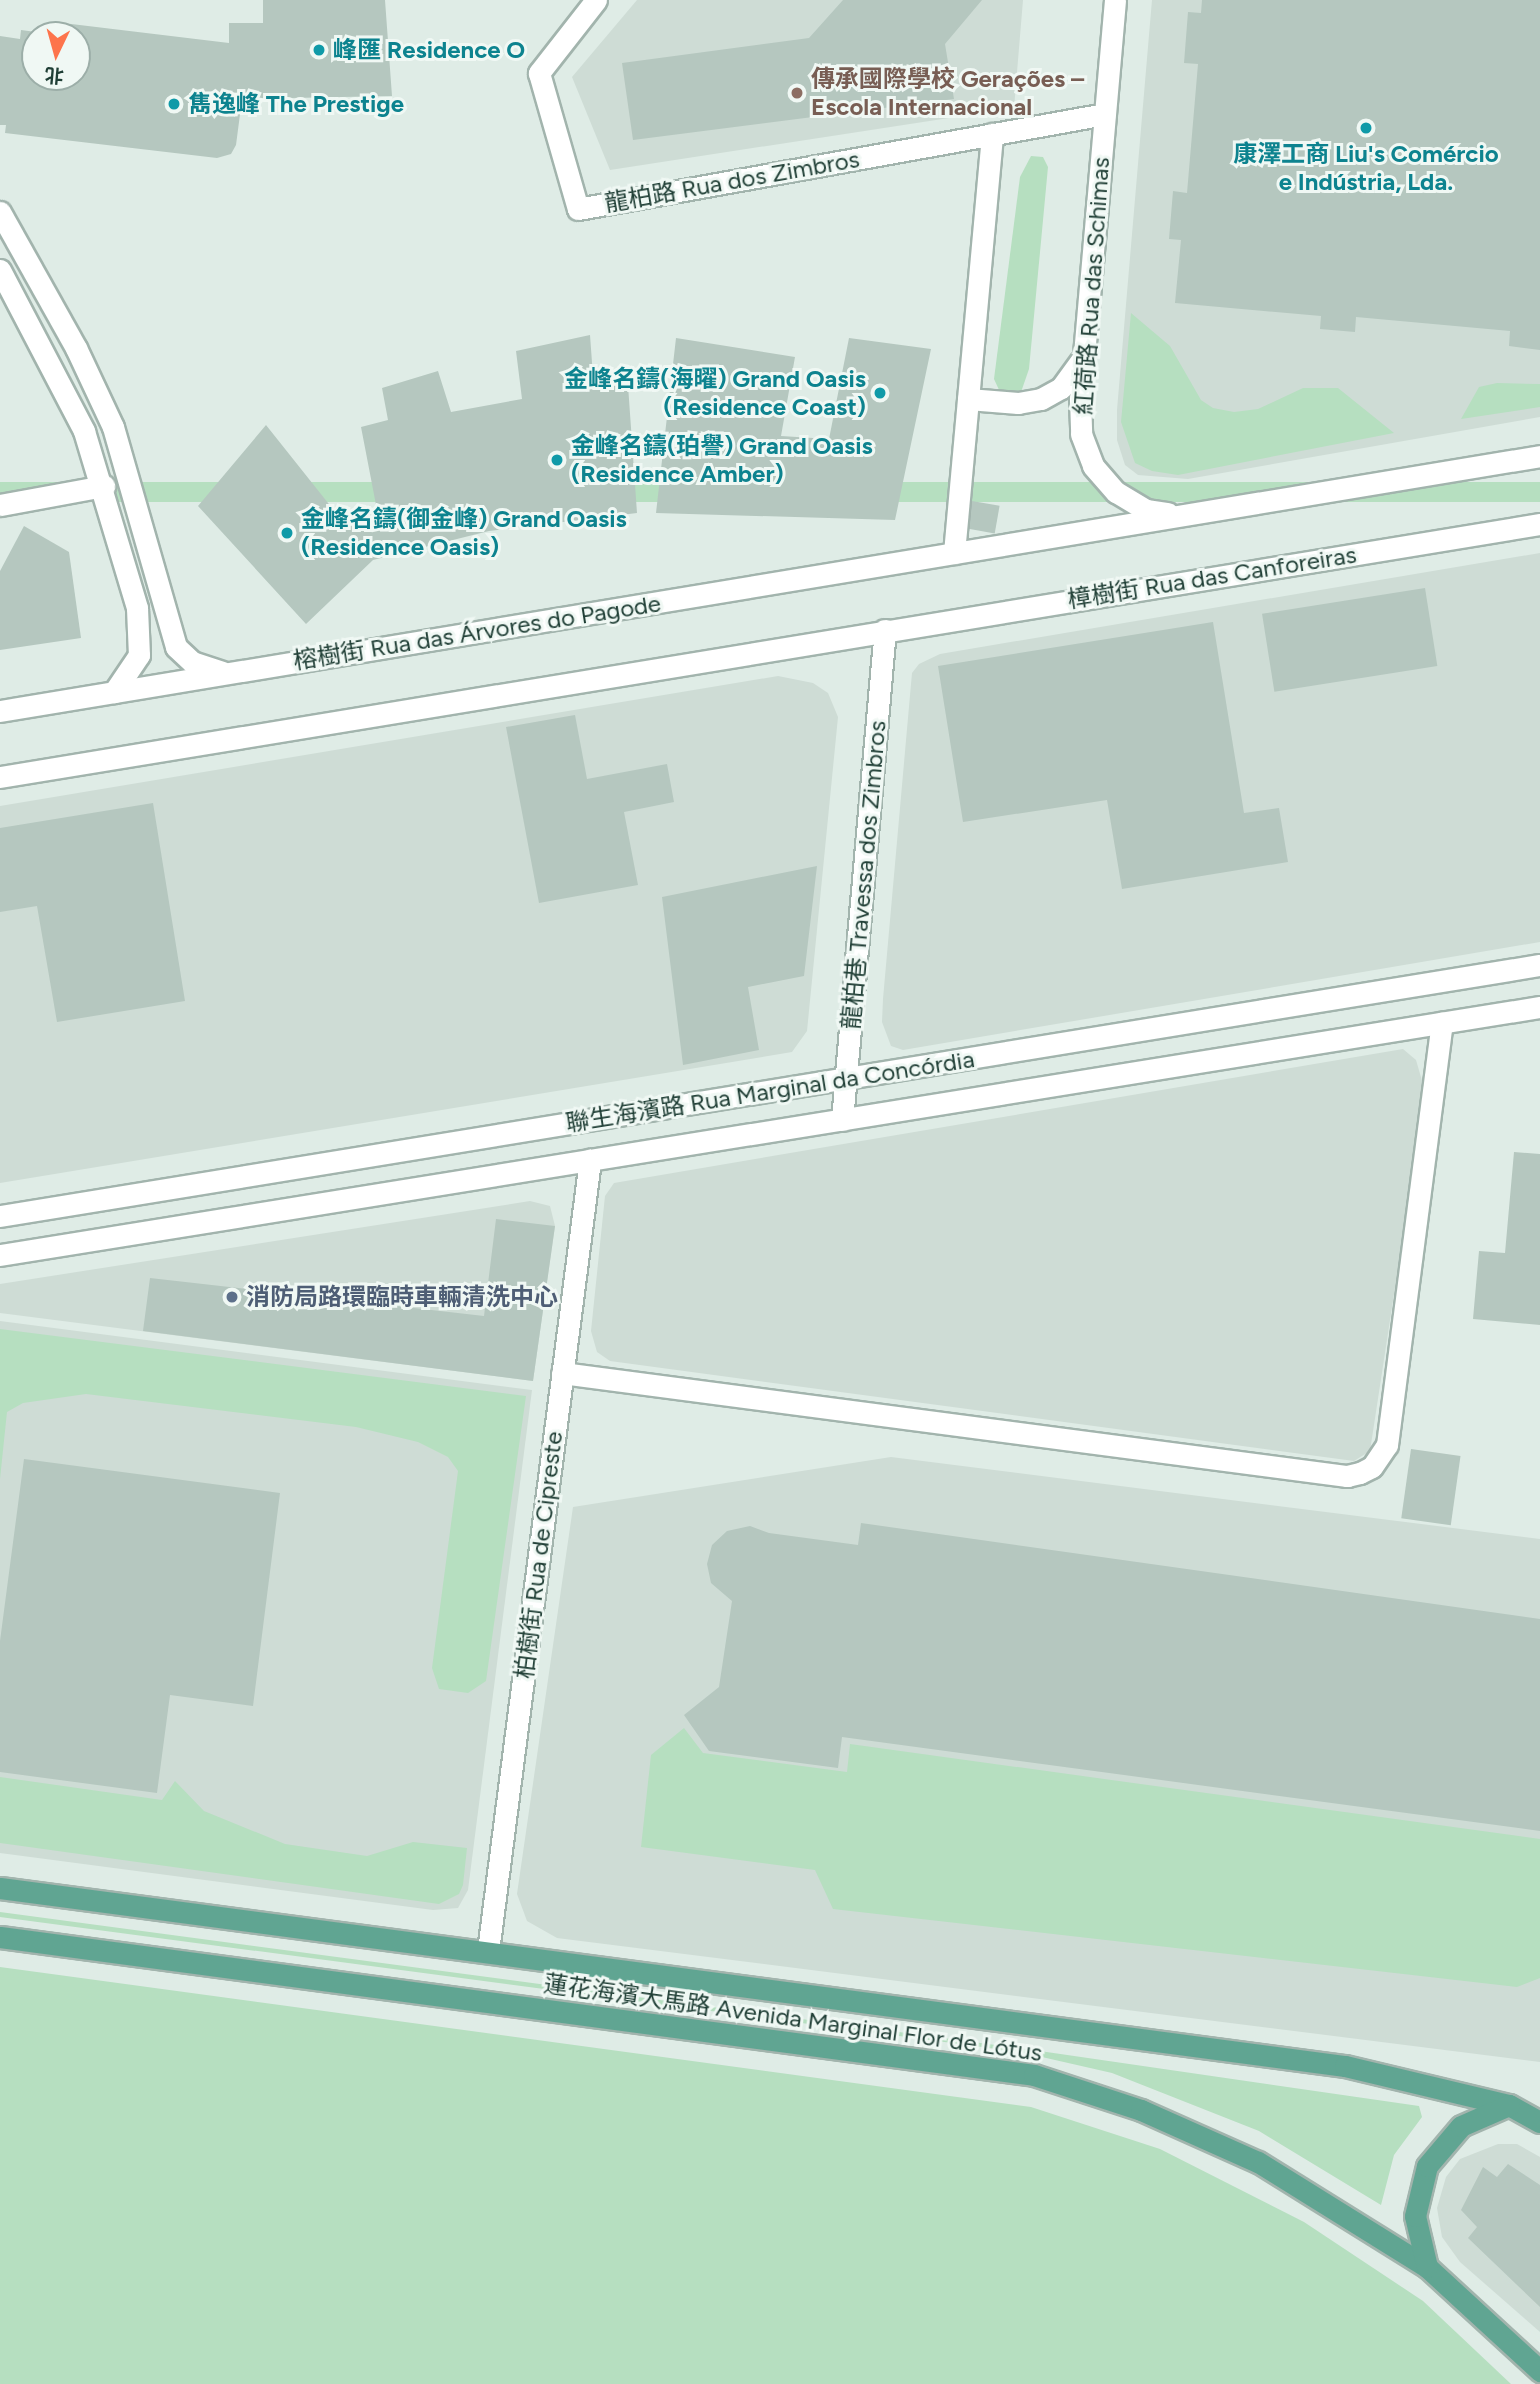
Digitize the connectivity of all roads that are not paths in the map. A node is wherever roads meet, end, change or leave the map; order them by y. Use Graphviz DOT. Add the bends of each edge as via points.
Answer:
graph roads {
  1 [pos="596,0"];
  2 [pos="1115,0"];
  3 [pos="1105,114"];
  4 [pos="992,134"];
  5 [pos="0,212"];
  6 [pos="0,270"];
  7 [pos="1084,352"];
  8 [pos="968,399"];
  9 [pos="1540,456"];
  10 [pos="104,486"];
  11 [pos="0,505"];
  12 [pos="1181,515"];
  13 [pos="1540,524"];
  14 [pos="954,553"];
  15 [pos="885,630"];
  16 [pos="227,673"];
  17 [pos="114,692"];
  18 [pos="0,710"];
  19 [pos="0,777"];
  20 [pos="1540,965"];
  21 [pos="1540,1007"];
  22 [pos="1441,1023"];
  23 [pos="846,1079"];
  24 [pos="842,1120"];
  25 [pos="590,1160"];
  26 [pos="0,1216"];
  27 [pos="0,1255"];
  28 [pos="562,1373"];
  29 [pos="0,1888"];
  30 [pos="0,1937"];
  31 [pos="488,1951"];
  32 [pos="1509,2105"];
  33 [pos="1540,2122"];
  34 [pos="1427,2267"];
  35 [pos="1540,2371"];
  1 -- 4 [label="street, 龍柏路 Rua dos Zimbros" via="540,73 578,209"];
  2 -- 3 [label="street, 紅荷路 Rua das Schimas"];
  3 -- 4 [label="street, 龍柏路 Rua dos Zimbros"];
  3 -- 7 [label="street, 紅荷路 Rua das Schimas"];
  4 -- 8 [label="street"];
  5 -- 16 [label="street" via="76,348 113,427 176,647 202,667"];
  6 -- 10 [label="street" via="66,391"];
  7 -- 8 [label="street" via="1076,372 1061,388 1041,399 1018,403"];
  7 -- 12 [label="street, 紅荷路 Rua das Schimas" via="1081,434 1093,466 1116,492 1136,504"];
  8 -- 14 [label="street"];
  9 -- 12 [label="street"];
  10 -- 11 [label="street"];
  10 -- 17 [label="street" via="141,637 134,669"];
  12 -- 14 [label="street"];
  13 -- 15 [label="street, 樟樹街 Rua das Canforeiras"];
  14 -- 16 [label="street, 榕樹街 Rua das Árvores do Pagode"];
  15 -- 19 [label="street"];
  15 -- 23 [label="street, 龍柏巷 Travessa dos Zimbros"];
  16 -- 17 [label="street, 榕樹街 Rua das Árvores do Pagode"];
  17 -- 18 [label="street, 榕樹街 Rua das Árvores do Pagode"];
  20 -- 23 [label="street, 聯生海濱路 Rua Marginal da Concórdia"];
  21 -- 22 [label="street, 聯生海濱路 Rua Marginal da Concórdia"];
  22 -- 24 [label="street, 聯生海濱路 Rua Marginal da Concórdia"];
  22 -- 28 [label="street" via="1387,1445 1372,1467 1360,1473 1347,1476"];
  23 -- 24 [label="street, 龍柏巷 Travessa dos Zimbros"];
  23 -- 26 [label="street, 聯生海濱路 Rua Marginal da Concórdia"];
  24 -- 25 [label="street, 聯生海濱路 Rua Marginal da Concórdia"];
  25 -- 27 [label="street, 聯生海濱路 Rua Marginal da Concórdia"];
  25 -- 28 [label="street, 柏樹街 Rua de Cipreste"];
  28 -- 31 [label="street, 柏樹街 Rua de Cipreste"];
  29 -- 31 [label="main road, 蓮花海濱大馬路 Avenida Marginal Flor de Lótus"];
  30 -- 34 [label="main road, 蓮花海濱大馬路 Avenida Marginal Flor de Lótus" via="1034,2075 1140,2110 1258,2162"];
  31 -- 32 [label="main road, 蓮花海濱大馬路 Avenida Marginal Flor de Lótus" via="1252,2052 1381,2074"];
  32 -- 33 [label="main road, 蓮花海濱大馬路 Avenida Marginal Flor de Lótus"];
  32 -- 34 [label="main road" via="1461,2126 1427,2166 1415,2216"];
  34 -- 35 [label="main road, 蓮花海濱大馬路 Avenida Marginal Flor de Lótus"];
}
